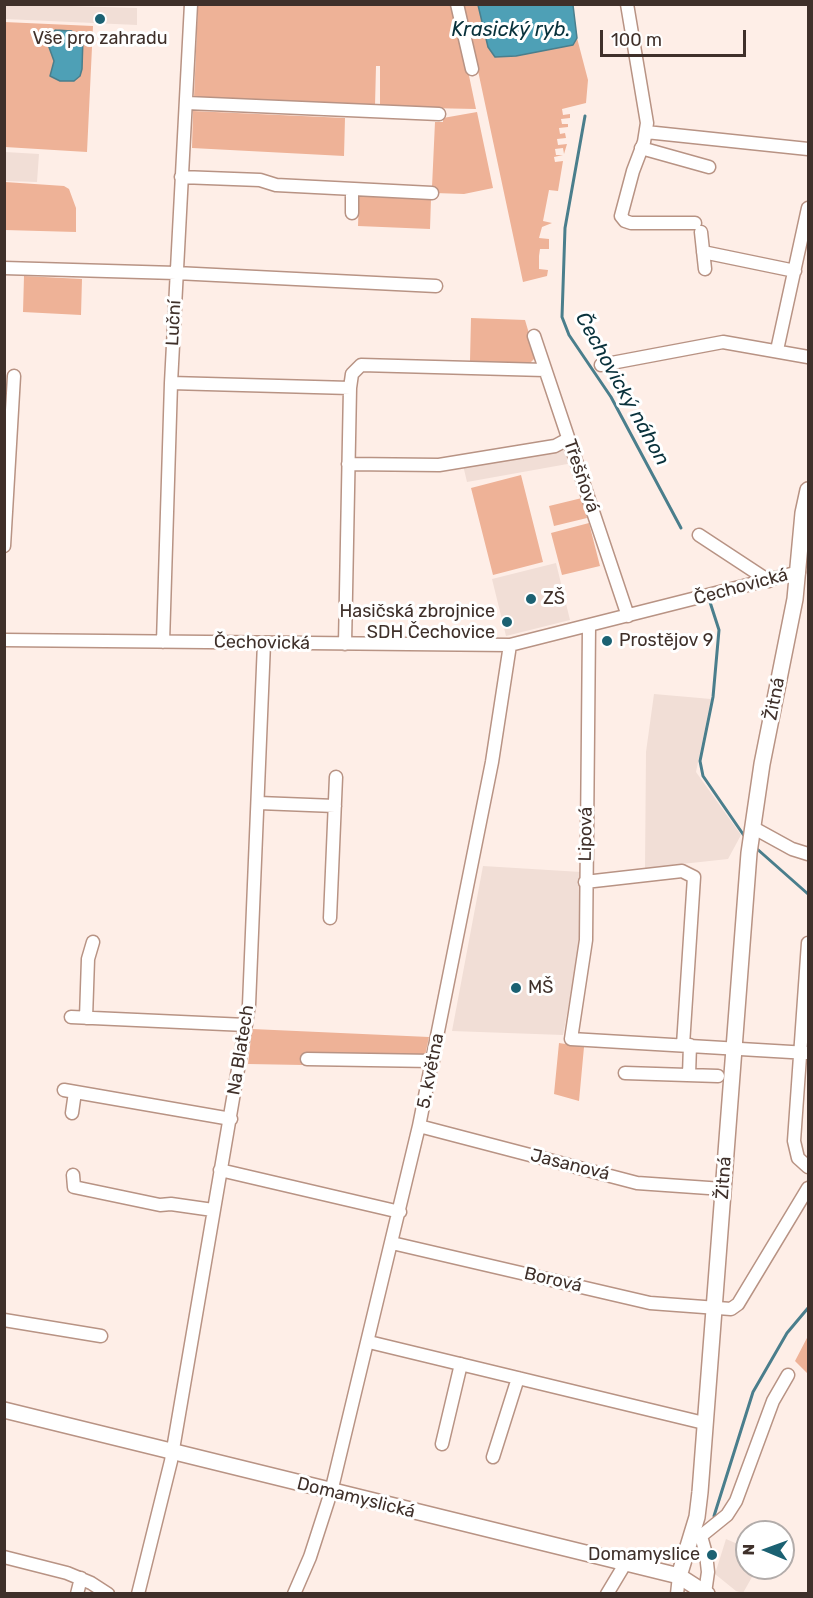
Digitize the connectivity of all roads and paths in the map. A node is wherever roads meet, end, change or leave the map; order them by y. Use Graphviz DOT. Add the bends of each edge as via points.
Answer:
graph roads {
  1 [pos="191,4"];
  2 [pos="457,4"];
  3 [pos="627,4"];
  4 [pos="472,69"];
  5 [pos="187,103"];
  6 [pos="439,114"];
  7 [pos="646,132"];
  8 [pos="641,148"];
  9 [pos="808,149"];
  10 [pos="709,167"];
  11 [pos="181,177"];
  12 [pos="352,189"];
  13 [pos="432,193"];
  14 [pos="808,208"];
  15 [pos="352,213"];
  16 [pos="703,252"];
  17 [pos="9,267"];
  18 [pos="705,269"];
  19 [pos="795,271"];
  20 [pos="176,273"];
  21 [pos="436,286"];
  22 [pos="534,336"];
  23 [pos="777,350"];
  24 [pos="808,357"];
  25 [pos="601,365"];
  26 [pos="545,370"];
  27 [pos="14,376"];
  28 [pos="171,383"];
  29 [pos="350,388"];
  30 [pos="568,439"];
  31 [pos="348,465"];
  32 [pos="808,490"];
  33 [pos="699,535"];
  34 [pos="4,546"];
  35 [pos="805,572"];
  36 [pos="769,581"];
  37 [pos="628,616"];
  38 [pos="589,627"];
  39 [pos="4,640"];
  40 [pos="163,642"];
  41 [pos="264,643"];
  42 [pos="345,644"];
  43 [pos="510,645"];
  44 [pos="336,777"];
  45 [pos="259,802"];
  46 [pos="335,806"];
  47 [pos="751,836"];
  48 [pos="808,854"];
  49 [pos="585,882"];
  50 [pos="330,918"];
  51 [pos="93,942"];
  52 [pos="808,943"];
  53 [pos="71,1017"];
  54 [pos="86,1018"];
  55 [pos="246,1025"];
  56 [pos="687,1045"];
  57 [pos="734,1048"];
  58 [pos="805,1053"];
  59 [pos="307,1059"];
  60 [pos="433,1061"];
  61 [pos="625,1073"];
  62 [pos="689,1075"];
  63 [pos="718,1076"];
  64 [pos="72,1113"];
  65 [pos="231,1119"];
  66 [pos="419,1126"];
  67 [pos="808,1167"];
  68 [pos="220,1170"];
  69 [pos="72,1187"];
  70 [pos="808,1188"];
  71 [pos="723,1190"];
  72 [pos="213,1210"];
  73 [pos="400,1212"];
  74 [pos="393,1243"];
  75 [pos="714,1308"];
  76 [pos="4,1320"];
  77 [pos="101,1336"];
  78 [pos="369,1342"];
  79 [pos="462,1364"];
  80 [pos="788,1375"];
  81 [pos="518,1378"];
  82 [pos="4,1410"];
  83 [pos="704,1423"];
  84 [pos="442,1444"];
  85 [pos="172,1453"];
  86 [pos="494,1457"];
  87 [pos="331,1492"];
  88 [pos="697,1534"];
  89 [pos="706,1554"];
  90 [pos="4,1557"];
  91 [pos="626,1564"];
  92 [pos="679,1576"];
  93 [pos="81,1578"];
  94 [pos="77,1593"];
  95 [pos="108,1593"];
  96 [pos="138,1593"];
  97 [pos="294,1593"];
  98 [pos="607,1593"];
  99 [pos="677,1593"];
  100 [pos="706,1593"];
  1 -- 5 [label="street, Luční"];
  2 -- 4 [label="street"];
  3 -- 7 [label="street"];
  5 -- 6 [label="street"];
  5 -- 11 [label="street, Luční"];
  7 -- 8 [label="street"];
  7 -- 9 [label="street"];
  8 -- 10 [label="street"];
  8 -- 16 [label="street" via="621,210 623,219 632,224 698,227"];
  11 -- 12 [label="street"];
  11 -- 20 [label="street, Luční"];
  12 -- 13 [label="street"];
  12 -- 15 [label="street"];
  14 -- 19 [label="street"];
  16 -- 18 [label="street"];
  16 -- 19 [label="street"];
  17 -- 20 [label="street"];
  19 -- 23 [label="street"];
  20 -- 21 [label="street"];
  20 -- 28 [label="street, Luční"];
  22 -- 26 [label="street, Třešňová"];
  23 -- 24 [label="street"];
  23 -- 25 [label="street" via="723,342"];
  26 -- 29 [label="street" via="361,365 352,374"];
  26 -- 30 [label="street, Třešňová"];
  27 -- 34 [label="street"];
  28 -- 29 [label="street"];
  28 -- 40 [label="street, Luční"];
  29 -- 31 [label="street"];
  30 -- 31 [label="street" via="555,446 439,465"];
  30 -- 37 [label="street, Třešňová"];
  31 -- 42 [label="street"];
  32 -- 35 [label="street, Žitná" via="803,513"];
  33 -- 36 [label="street"];
  35 -- 36 [label="street, Čechovická"];
  35 -- 47 [label="street, Žitná"];
  36 -- 37 [label="street, Čechovická"];
  37 -- 38 [label="street, Čechovická"];
  38 -- 43 [label="street, Čechovická"];
  38 -- 49 [label="street, Lipová"];
  39 -- 40 [label="street, Čechovická"];
  40 -- 41 [label="street, Čechovická"];
  41 -- 42 [label="street, Čechovická"];
  41 -- 45 [label="street, Na Blatech"];
  42 -- 43 [label="street, Čechovická"];
  43 -- 60 [label="street, 5. května" via="492,762"];
  44 -- 46 [label="street"];
  45 -- 46 [label="street"];
  45 -- 55 [label="street, Na Blatech"];
  46 -- 50 [label="street"];
  47 -- 48 [label="street"];
  47 -- 57 [label="street, Žitná"];
  49 -- 56 [label="street, Lipová" via="586,940 571,1039"];
  49 -- 56 [label="street" via="682,871 694,877"];
  51 -- 54 [label="street" via="88,959"];
  52 -- 58 [label="street"];
  53 -- 54 [label="street"];
  54 -- 55 [label="street"];
  55 -- 65 [label="street, Na Blatech"];
  56 -- 57 [label="street"];
  56 -- 62 [label="street"];
  57 -- 58 [label="street"];
  57 -- 71 [label="street, Žitná"];
  58 -- 67 [label="street" via="794,1148"];
  59 -- 60 [label="street"];
  60 -- 66 [label="street, 5. května"];
  61 -- 62 [label="street"];
  62 -- 63 [label="street"];
  64 -- 65 [label="street" via="69,1091"];
  65 -- 68 [label="street, Na Blatech"];
  66 -- 71 [label="street, Jasanová" via="637,1183"];
  66 -- 73 [label="street, 5. května"];
  68 -- 72 [label="street, Na Blatech"];
  68 -- 73 [label="street"];
  69 -- 72 [label="street" via="160,1205"];
  70 -- 75 [label="street" via="738,1304 731,1309"];
  71 -- 75 [label="street, Žitná"];
  72 -- 85 [label="street, Na Blatech"];
  73 -- 74 [label="street, 5. května"];
  74 -- 75 [label="street, Borová" via="650,1303"];
  74 -- 78 [label="street, 5. května"];
  75 -- 83 [label="street, Žitná"];
  76 -- 77 [label="street"];
  78 -- 79 [label="street"];
  78 -- 87 [label="street, 5. května"];
  79 -- 81 [label="street"];
  79 -- 84 [label="street"];
  80 -- 88 [label="street" via="772,1401 736,1500 727,1515"];
  81 -- 83 [label="street"];
  81 -- 86 [label="street"];
  82 -- 85 [label="street, Domamyslická"];
  83 -- 88 [label="street, Žitná"];
  85 -- 87 [label="street, Domamyslická"];
  85 -- 96 [label="street, Na Blatech"];
  87 -- 91 [label="street, Domamyslická"];
  87 -- 97 [label="street, 5. května"];
  88 -- 89 [label="street, Žitná"];
  88 -- 92 [label="street, Žitná"];
  89 -- 100 [label="street, Domamyslická"];
  90 -- 93 [label="street"];
  91 -- 92 [label="street, Domamyslická"];
  91 -- 98 [label="street"];
  92 -- 99 [label="street"];
  92 -- 100 [label="street, Domamyslická"];
  93 -- 94 [label="street"];
  93 -- 95 [label="street"];
}
